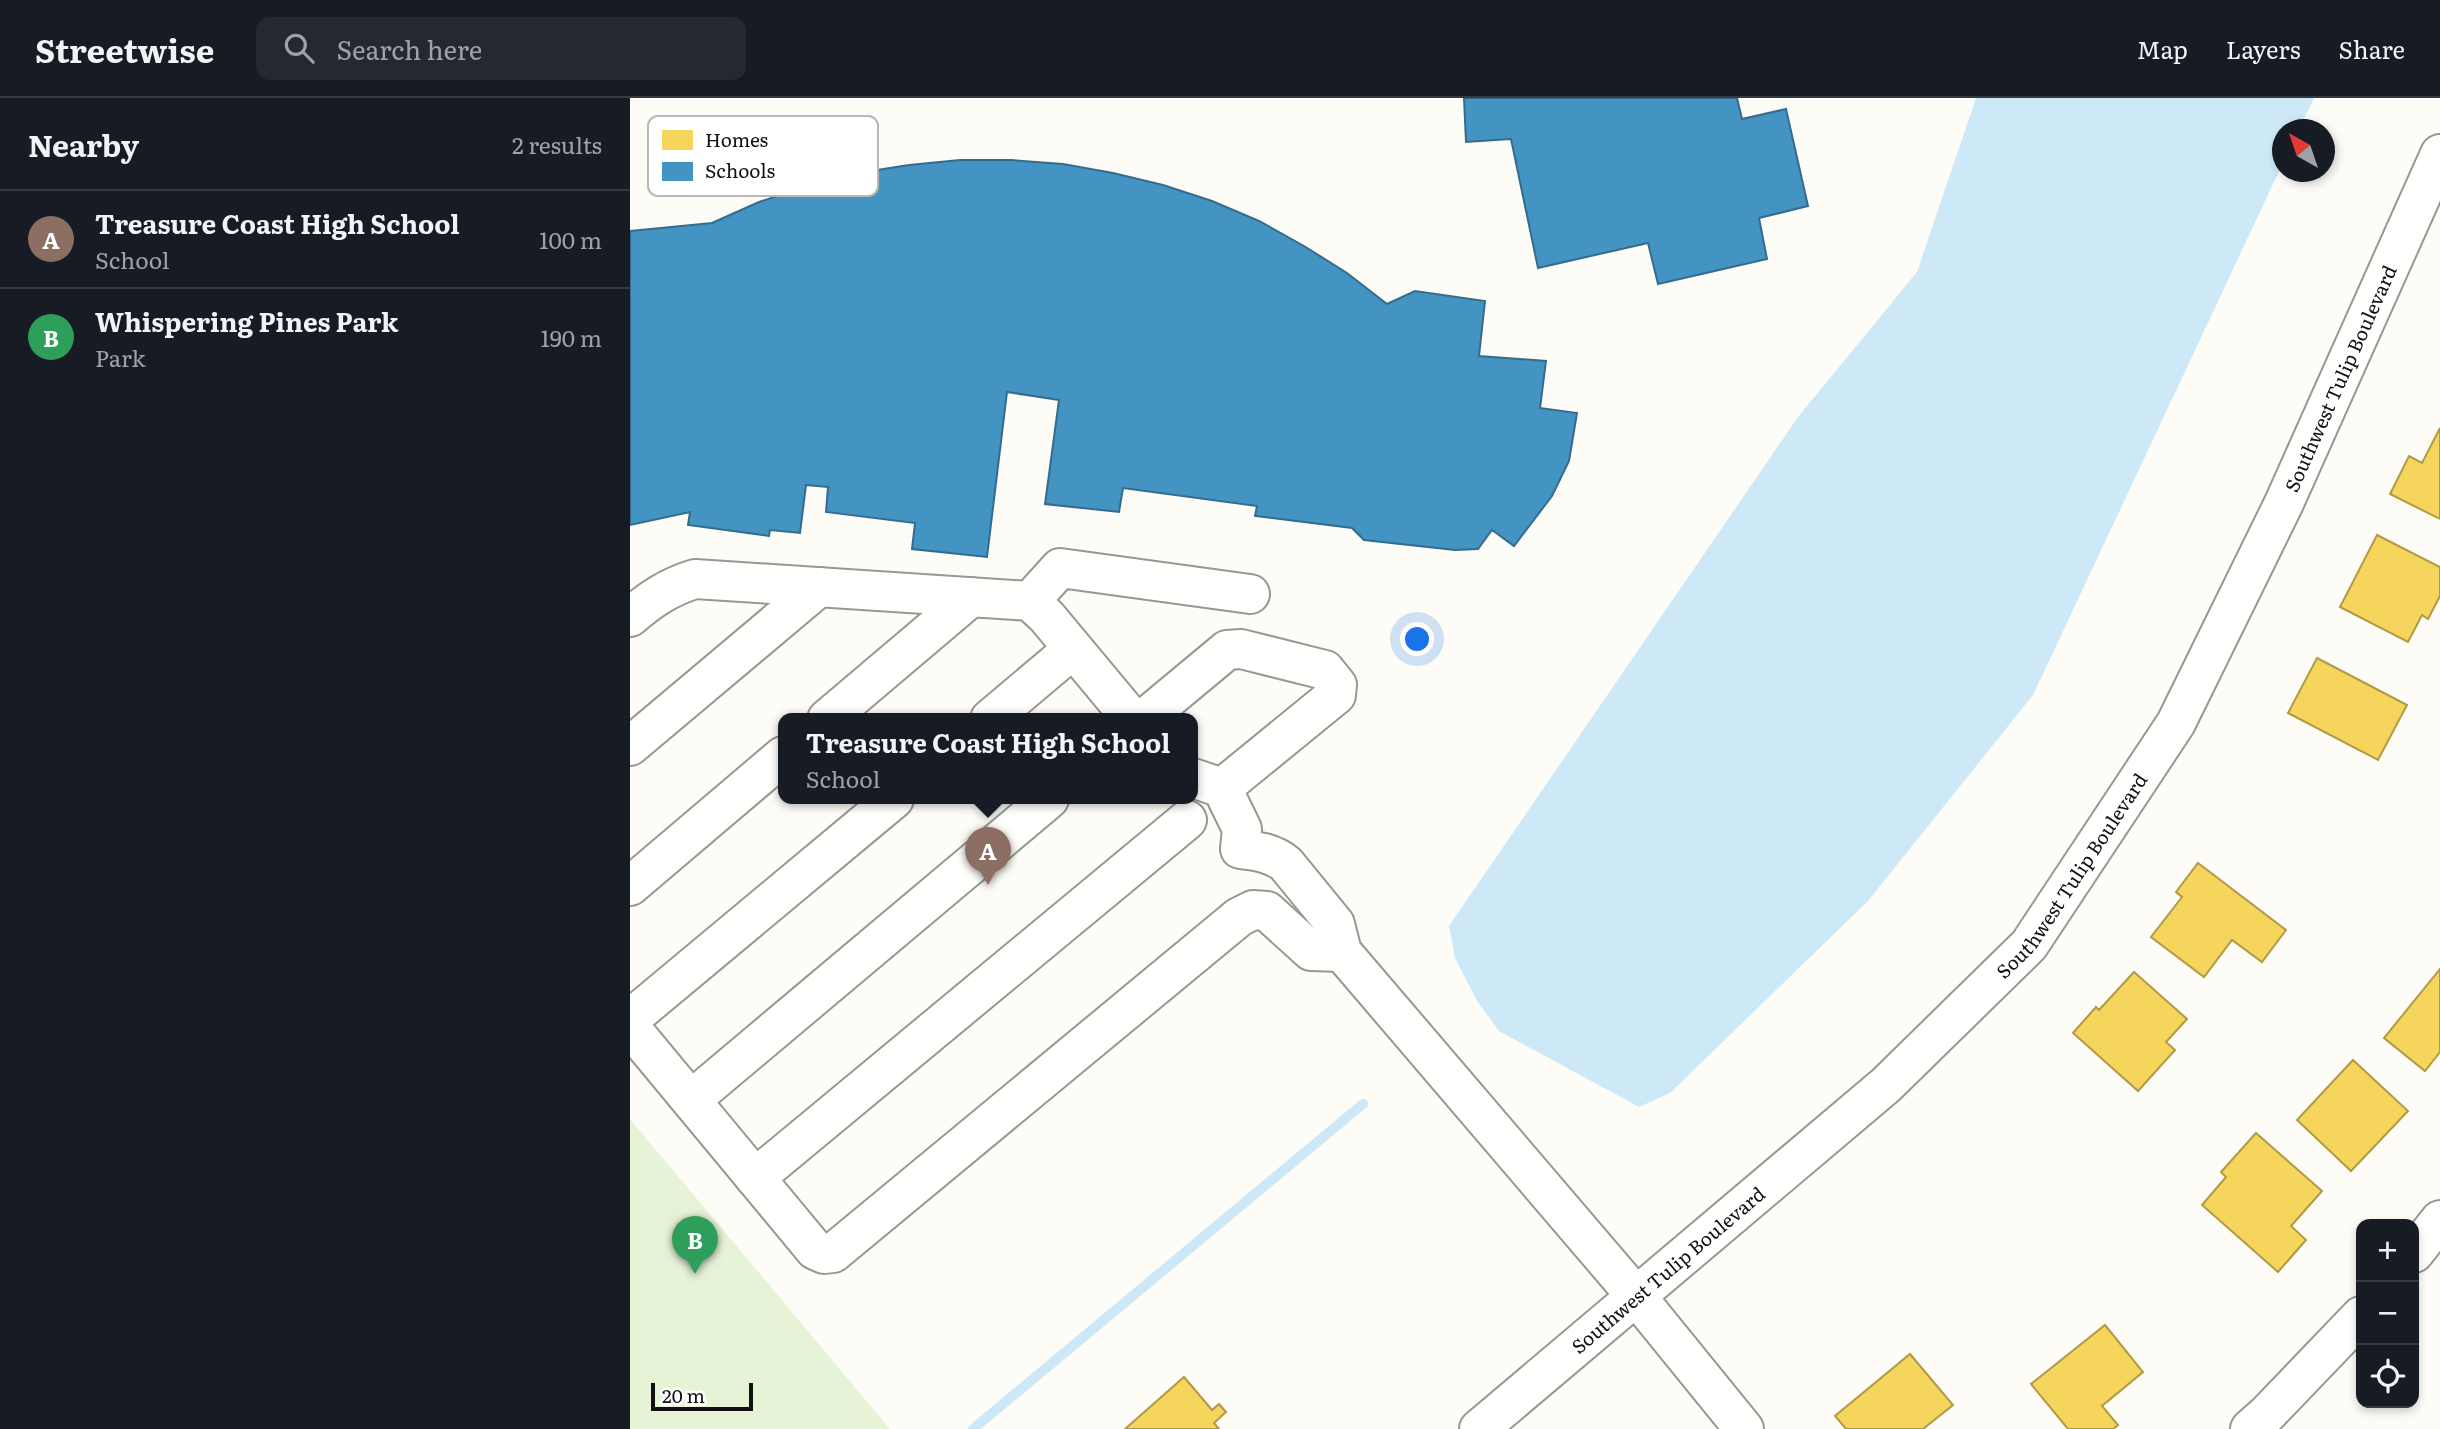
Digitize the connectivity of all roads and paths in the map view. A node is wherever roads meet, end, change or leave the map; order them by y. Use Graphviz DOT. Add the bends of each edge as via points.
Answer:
graph roads {
  1 [pos="2440,154"];
  2 [pos="819,587"];
  3 [pos="1250,594"];
  4 [pos="971,597"];
  5 [pos="1030,601"];
  6 [pos="630,617"];
  7 [pos="1073,649"];
  8 [pos="834,713"];
  9 [pos="997,713"];
  10 [pos="1127,713"];
  11 [pos="1151,713"];
  12 [pos="630,746"];
  13 [pos="778,760"];
  14 [pos="1207,783"];
  15 [pos="888,804"];
  16 [pos="1043,804"];
  17 [pos="1185,810"];
  18 [pos="1240,849"];
  19 [pos="630,886"];
  20 [pos="1342,952"];
  21 [pos="630,1020"];
  22 [pos="630,1027"];
  23 [pos="691,1100"];
  24 [pos="755,1178"];
  25 [pos="2440,1220"];
  26 [pos="2419,1247"];
  27 [pos="1636,1296"];
  28 [pos="2356,1321"];
  29 [pos="1479,1429"];
  30 [pos="1744,1429"];
  31 [pos="2250,1429"];
  1 -- 27 [label="street, Southwest Tulip Boulevard" via="2284,503 2176,723 2029,945 1886,1085"];
  2 -- 4 [label="street"];
  2 -- 6 [label="street" via="695,579 673,586"];
  2 -- 12 [label="street"];
  3 -- 5 [label="street" via="1060,568"];
  4 -- 5 [label="street"];
  4 -- 8 [label="street"];
  5 -- 7 [label="street"];
  7 -- 9 [label="street"];
  7 -- 10 [label="street"];
  11 -- 14 [label="street" via="1227,650 1241,649 1325,670 1337,685 1336,695"];
  13 -- 19 [label="street"];
  14 -- 18 [label="street" via="1241,829"];
  15 -- 21 [label="street"];
  16 -- 23 [label="street"];
  17 -- 18 [label="street" via="1221,846"];
  17 -- 24 [label="street"];
  18 -- 20 [label="street" via="1264,852 1286,864 1335,924"];
  20 -- 24 [label="street" via="1311,951 1267,911 1253,910 1239,917 833,1254 815,1250"];
  20 -- 27 [label="street"];
  22 -- 23 [label="street"];
  23 -- 24 [label="street"];
  25 -- 26 [label="street"];
  27 -- 29 [label="street, Southwest Tulip Boulevard"];
  27 -- 30 [label="street"];
  28 -- 31 [label="street"];
}
